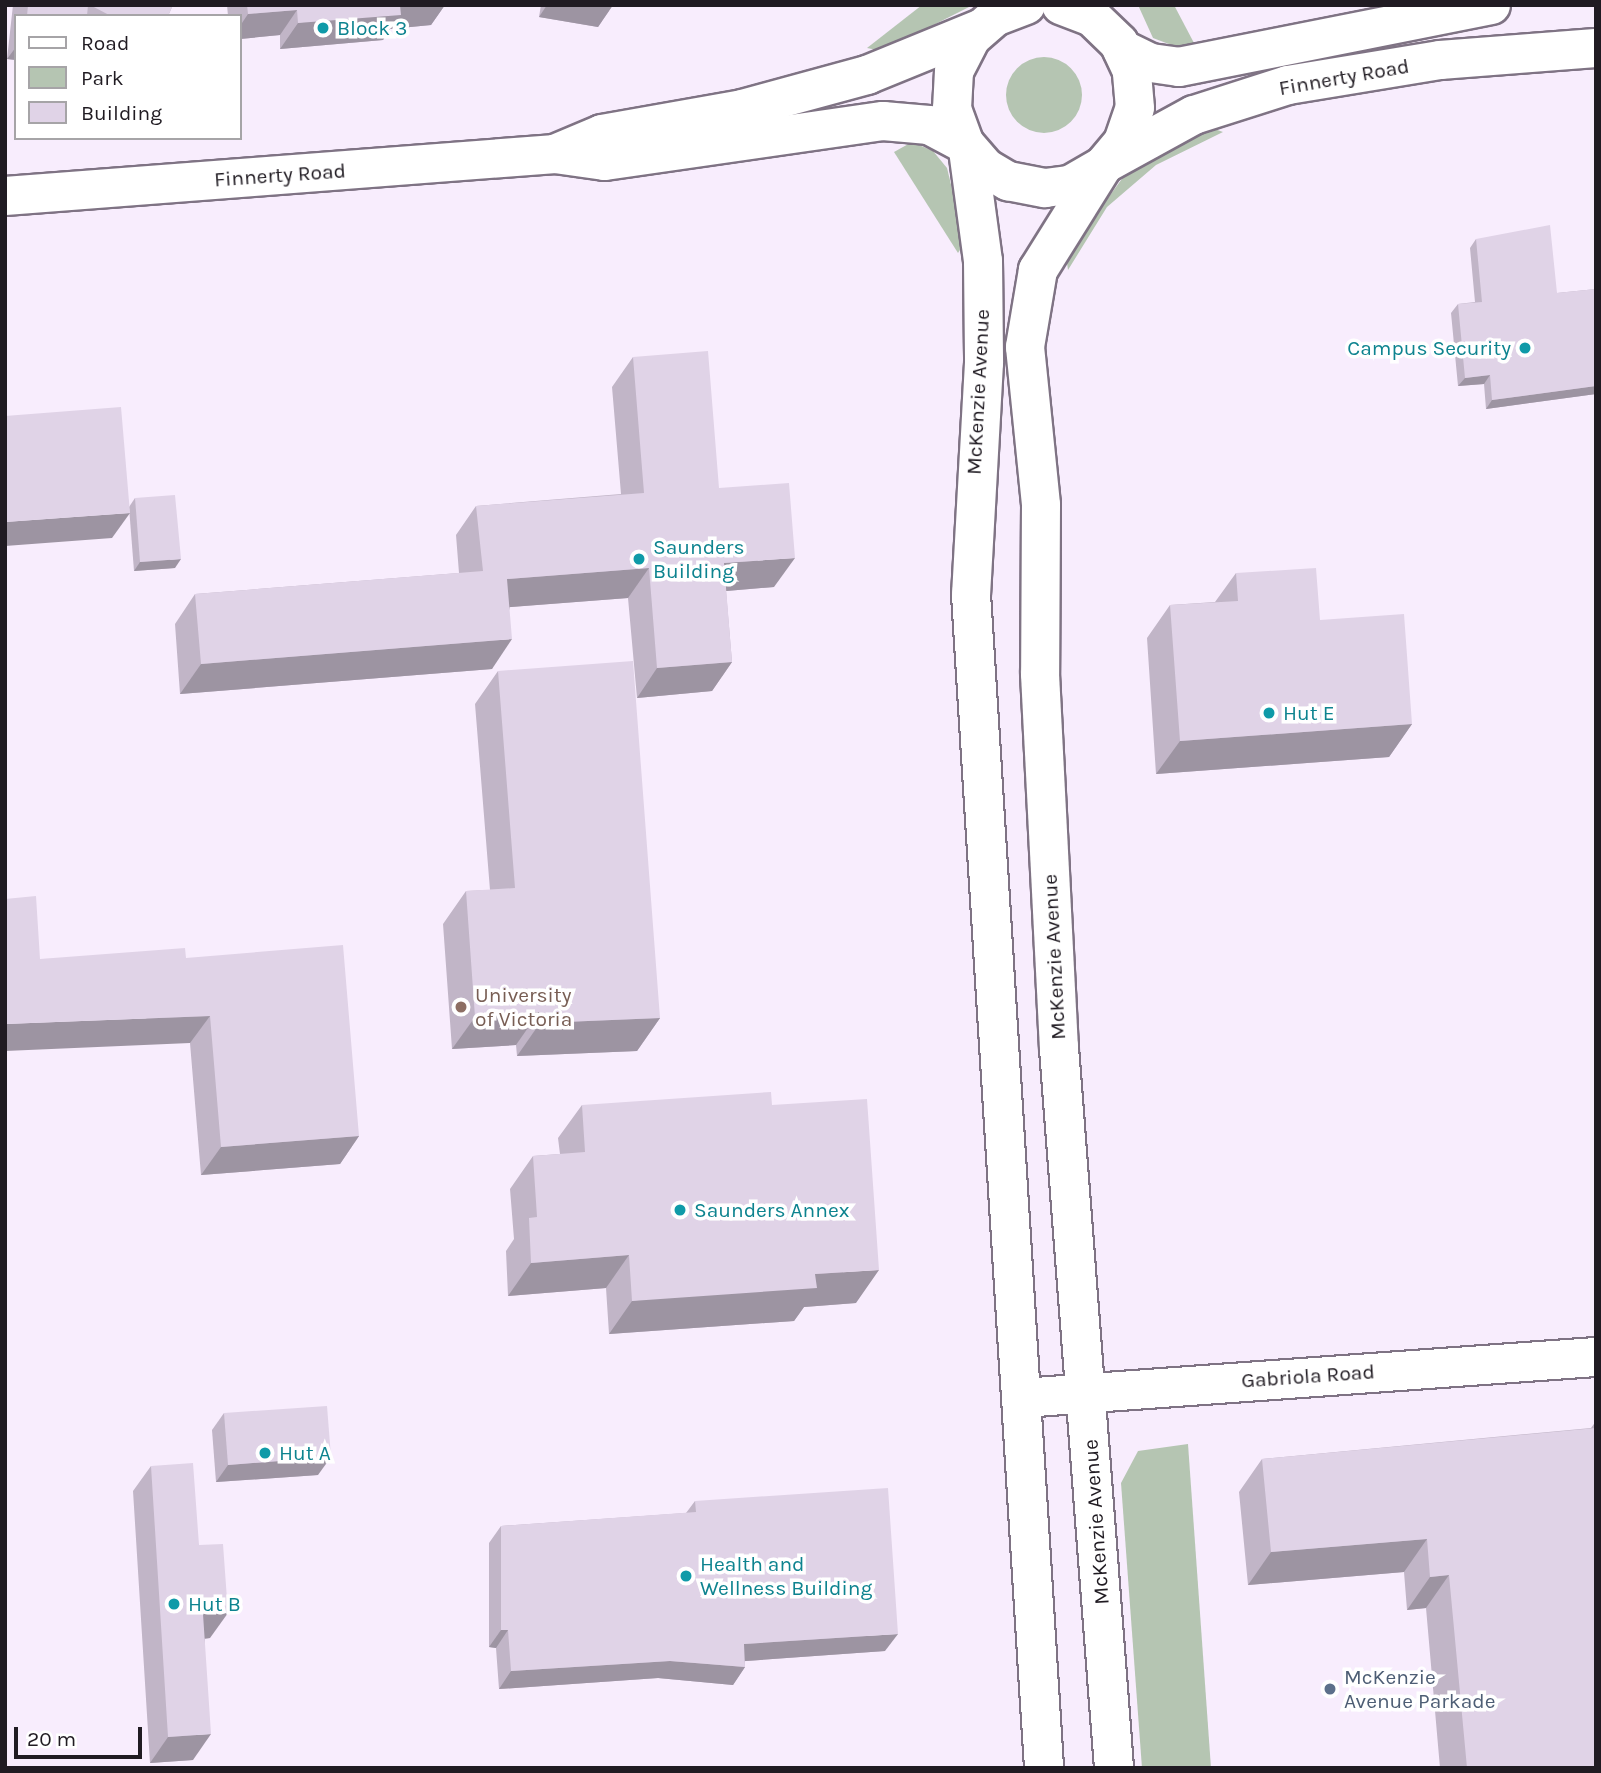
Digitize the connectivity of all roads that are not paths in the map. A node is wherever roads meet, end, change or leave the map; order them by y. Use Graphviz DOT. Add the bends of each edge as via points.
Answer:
graph roads {
  1 [pos="1026,5"];
  2 [pos="1061,5"];
  3 [pos="1117,5"];
  4 [pos="1491,5"];
  5 [pos="988,19"];
  6 [pos="1121,46"];
  7 [pos="1596,48"];
  8 [pos="966,147"];
  9 [pos="555,154"];
  10 [pos="1106,164"];
  11 [pos="5,196"];
  12 [pos="1596,1357"];
  13 [pos="1087,1390"];
  14 [pos="1021,1398"];
  15 [pos="1044,1768"];
  16 [pos="1114,1768"];
  1 -- 5 [label="main road, Finnerty Road"];
  2 -- 6 [label="main road" via="1091,17"];
  3 -- 6 [label="main road"];
  4 -- 6 [label="main road, Finnerty Road" via="1179,66 1151,63"];
  5 -- 8 [label="main road, McKenzie Avenue" via="958,60 952,84 955,121"];
  5 -- 9 [label="main road, Finnerty Road" via="867,75 742,109 602,134"];
  6 -- 10 [label="main road, McKenzie Avenue" via="1135,83 1135,108"];
  7 -- 10 [label="main road, Finnerty Road" via="1440,60 1288,85 1194,115"];
  8 -- 9 [label="main road, Finnerty Road" via="929,125 883,121 605,161"];
  8 -- 10 [label="main road, Finnerty Road" via="996,175 1032,187 1070,184"];
  8 -- 14 [label="main road, McKenzie Avenue" via="983,261 984,338 971,594"];
  9 -- 11 [label="main road, Finnerty Road"];
  10 -- 13 [label="main road, McKenzie Avenue" via="1038,270 1025,347 1041,505 1040,674 1058,1034"];
  12 -- 13 [label="main road, Gabriola Road"];
  13 -- 14 [label="main road, Gabriola Road"];
  13 -- 16 [label="main road, McKenzie Avenue"];
  14 -- 15 [label="main road, McKenzie Avenue"];
}
